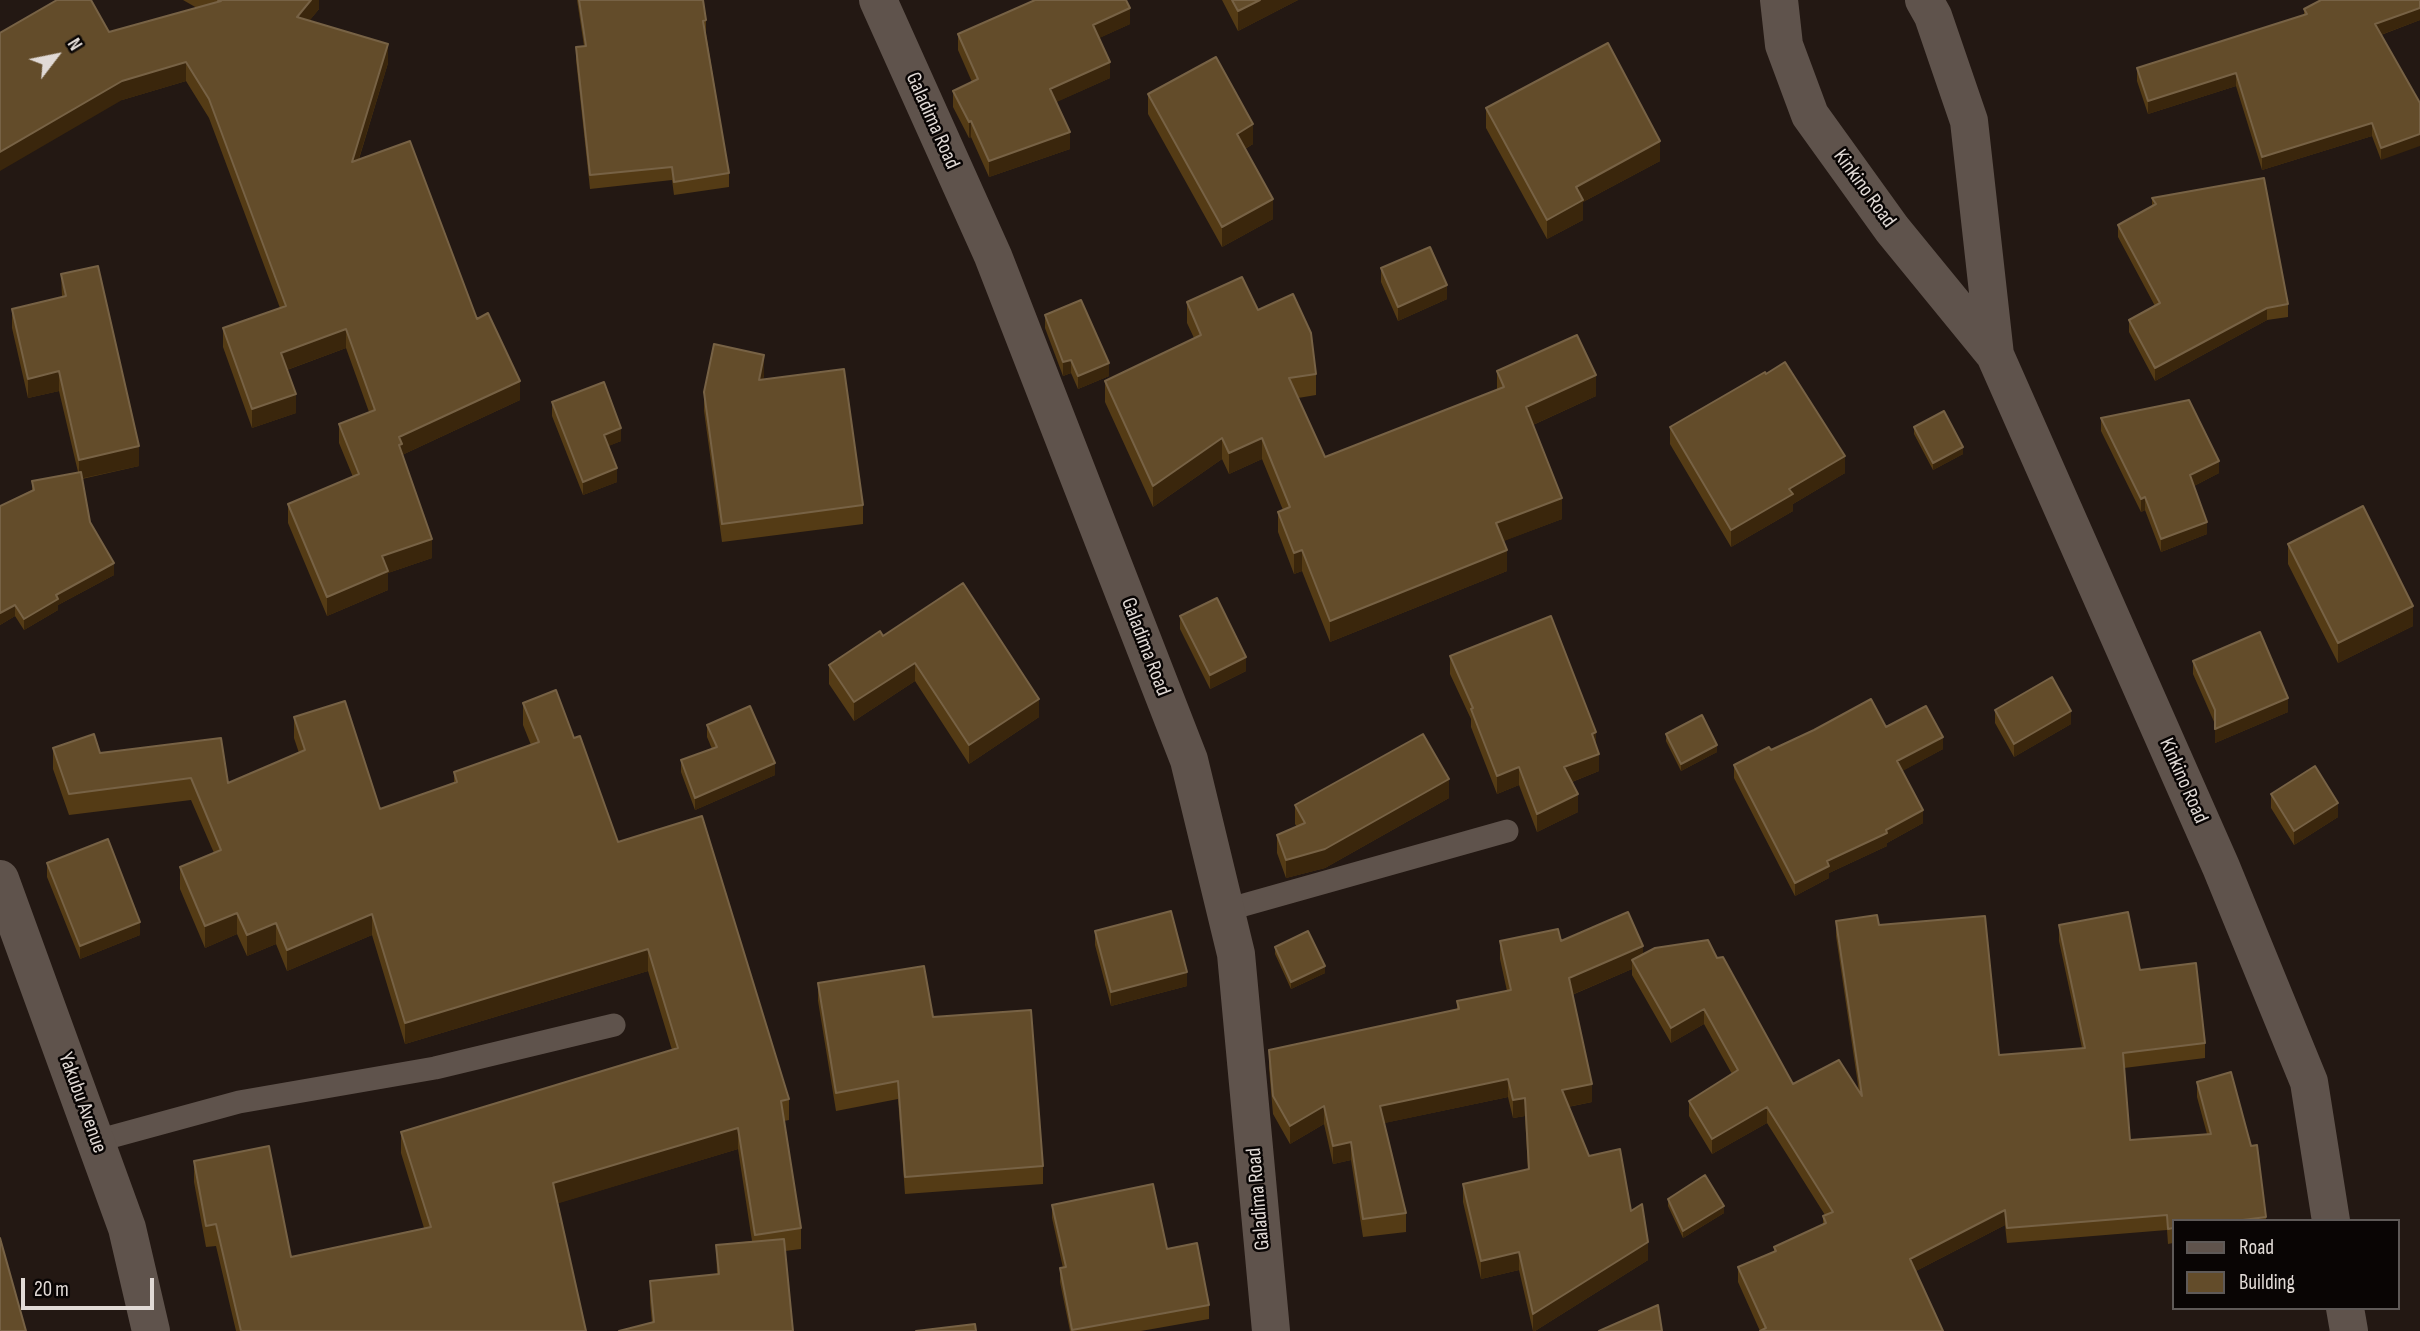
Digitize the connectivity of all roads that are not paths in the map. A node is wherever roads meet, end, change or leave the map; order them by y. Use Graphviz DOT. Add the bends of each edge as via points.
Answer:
graph roads {
  1 [pos="878,0"];
  2 [pos="1779,0"];
  3 [pos="1924,0"];
  4 [pos="1995,355"];
  5 [pos="1507,831"];
  6 [pos="0,879"];
  7 [pos="1226,910"];
  8 [pos="614,1025"];
  9 [pos="96,1141"];
  10 [pos="2331,1219"];
  11 [pos="2345,1310"];
  12 [pos="151,1331"];
  13 [pos="1271,1331"];
  14 [pos="2349,1331"];
  1 -- 7 [label="street, Galadima Road" via="993,256 1189,760"];
  2 -- 4 [label="street, Kinkino Road" via="1784,45 1811,115 1892,229"];
  3 -- 4 [label="street, Kinkino Road" via="1969,121"];
  4 -- 10 [label="street, Kinkino Road" via="2221,867 2309,1082"];
  5 -- 7 [label="lane"];
  6 -- 9 [label="street, Yakubu Avenue"];
  7 -- 13 [label="street, Galadima Road" via="1236,954"];
  8 -- 9 [label="lane" via="435,1068 239,1102"];
  9 -- 12 [label="street, Yakubu Avenue" via="127,1228"];
  11 -- 14 [label="street"];
}
